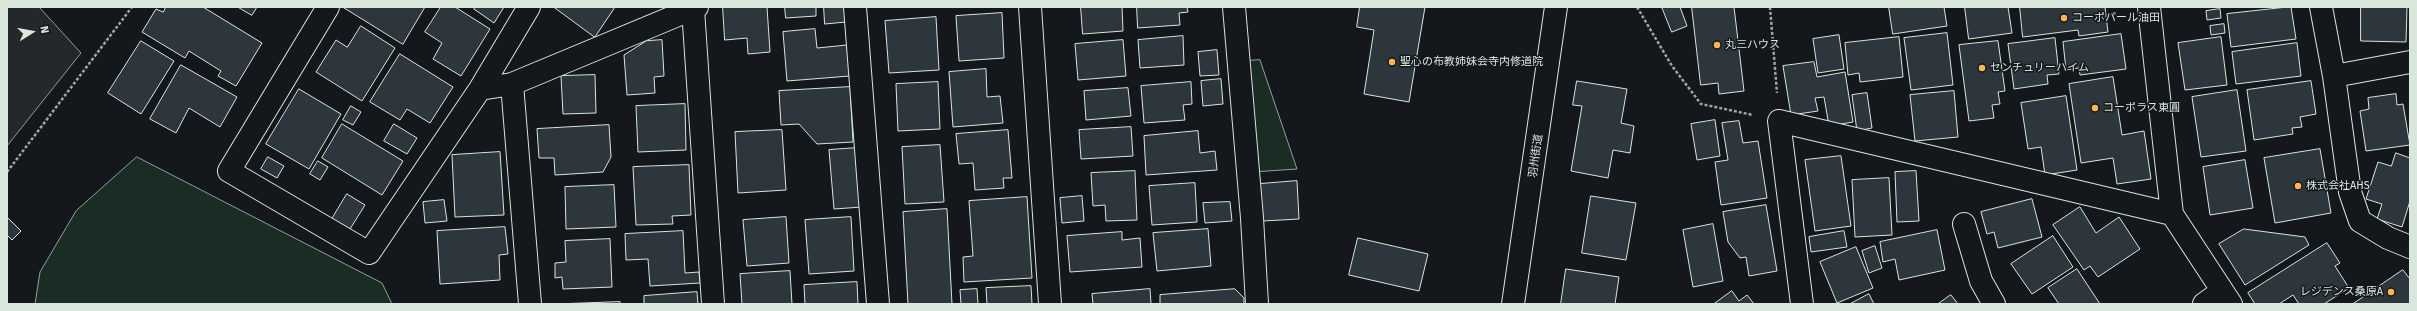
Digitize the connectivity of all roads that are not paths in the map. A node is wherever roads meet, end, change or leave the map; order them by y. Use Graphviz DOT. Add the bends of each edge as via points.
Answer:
graph roads {
  1 [pos="328,7"];
  2 [pos="529,7"];
  3 [pos="855,7"];
  4 [pos="1030,7"];
  5 [pos="1234,7"];
  6 [pos="1556,7"];
  7 [pos="2149,7"];
  8 [pos="2321,7"];
  9 [pos="695,8"];
  10 [pos="2410,62"];
  11 [pos="2334,76"];
  12 [pos="512,84"];
  13 [pos="480,89"];
  14 [pos="2172,214"];
  15 [pos="1964,224"];
  16 [pos="2410,247"];
  17 [pos="2226,298"];
  18 [pos="530,304"];
  19 [pos="713,304"];
  20 [pos="878,304"];
  21 [pos="1050,304"];
  22 [pos="1257,304"];
  23 [pos="1513,304"];
  24 [pos="1802,304"];
  25 [pos="1994,304"];
  26 [pos="2204,304"];
  1 -- 13 [label="street" via="228,171 369,253"];
  2 -- 13 [label="street"];
  3 -- 20 [label="street"];
  4 -- 21 [label="street"];
  5 -- 22 [label="street"];
  6 -- 23 [label="street, 羽州街道"];
  7 -- 14 [label="street"];
  8 -- 11 [label="street"];
  9 -- 12 [label="street"];
  9 -- 19 [label="street"];
  10 -- 11 [label="street"];
  11 -- 16 [label="street" via="2350,192 2360,221 2388,238"];
  12 -- 13 [label="street"];
  12 -- 18 [label="street"];
  14 -- 17 [label="street"];
  14 -- 24 [label="street" via="1779,121"];
  15 -- 25 [label="street" via="1981,282"];
  17 -- 26 [label="street"];
}
